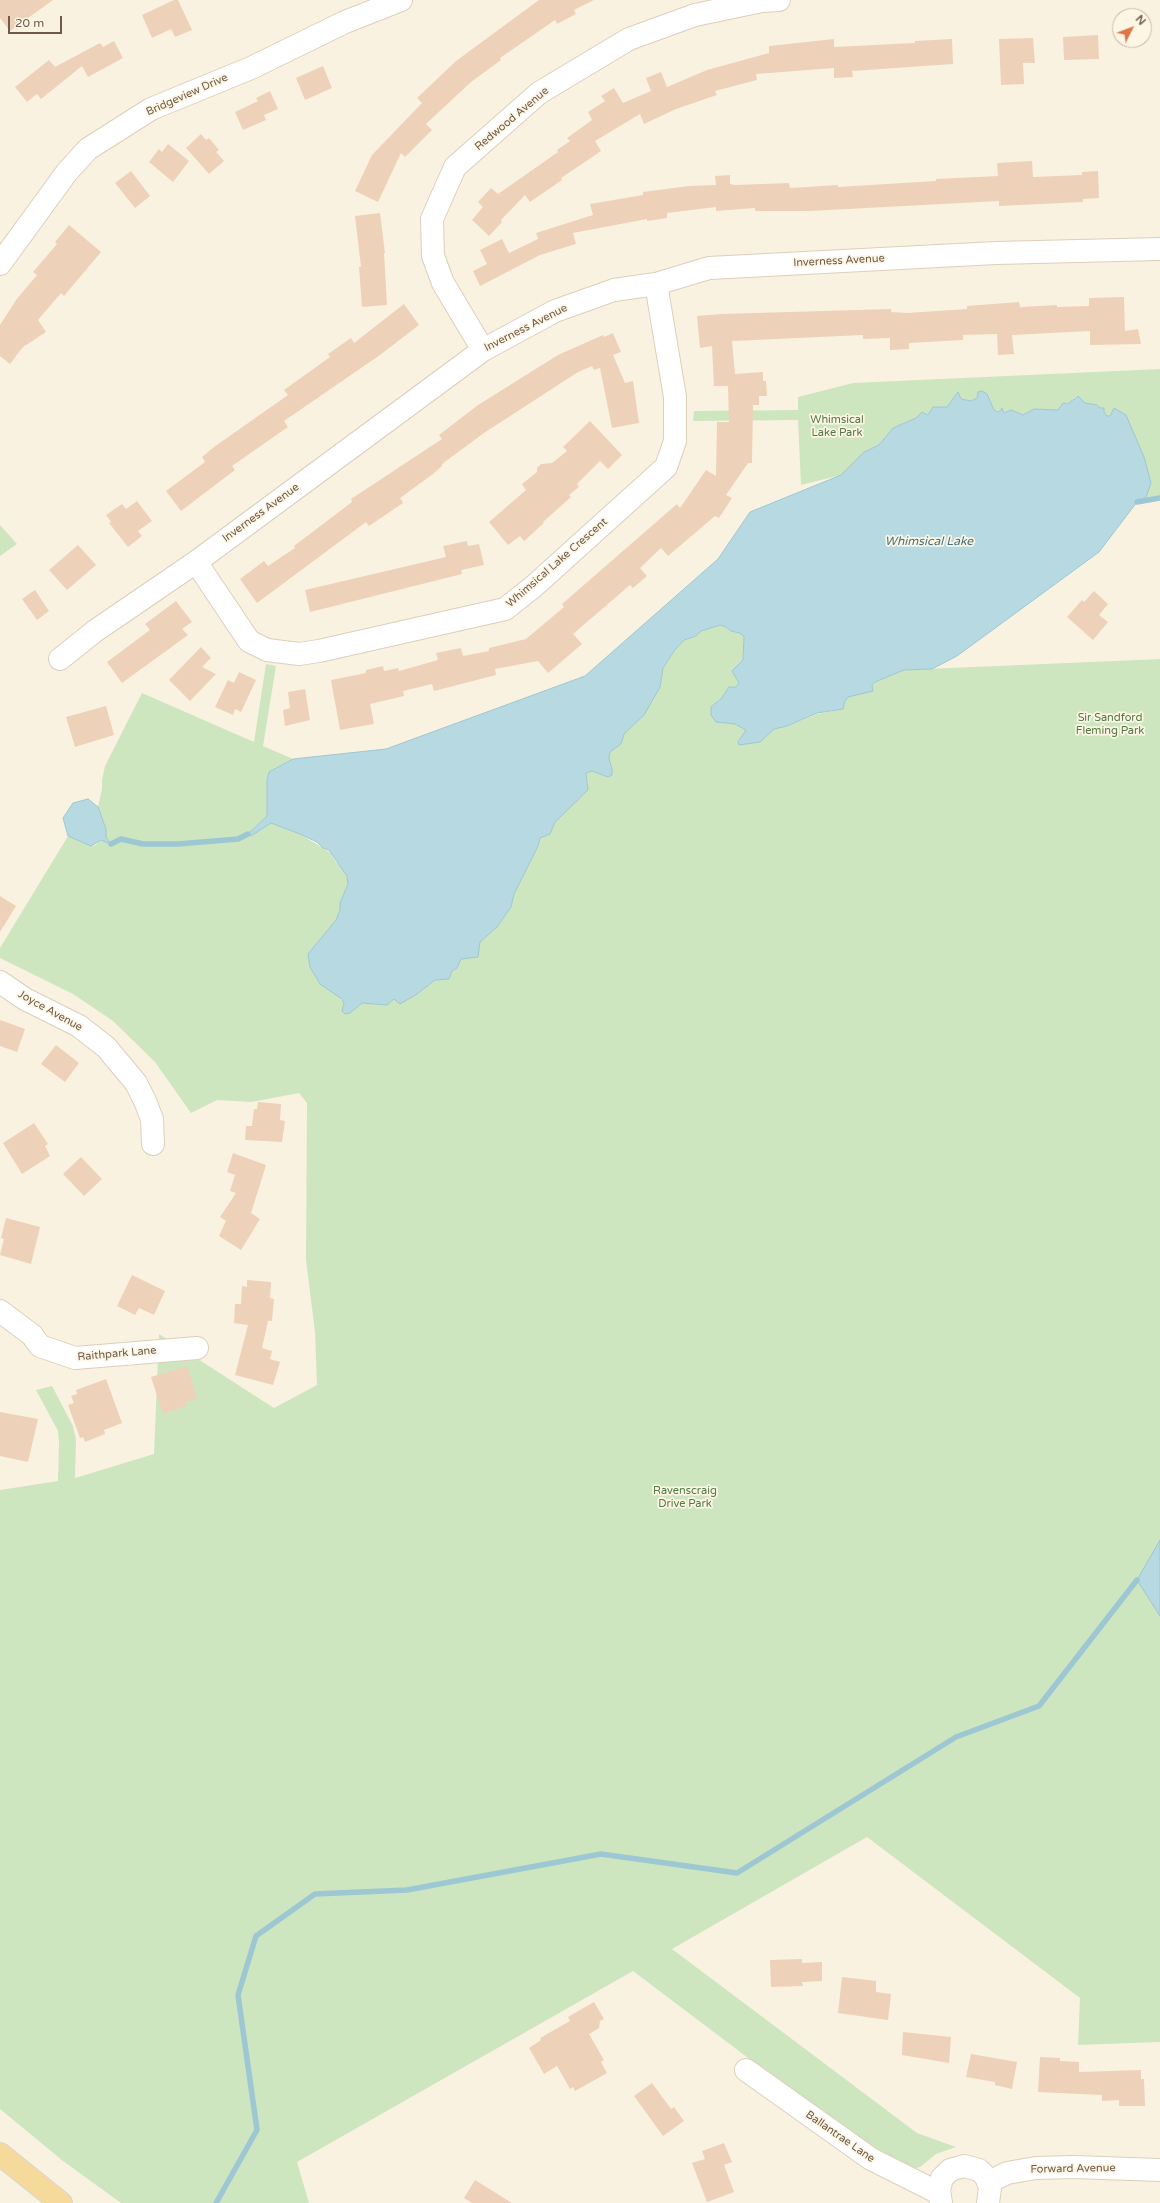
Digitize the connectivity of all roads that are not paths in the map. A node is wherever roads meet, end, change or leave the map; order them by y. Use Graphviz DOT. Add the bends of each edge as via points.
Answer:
graph roads {
  1 [pos="401,0"];
  2 [pos="779,0"];
  3 [pos="1160,249"];
  4 [pos="0,264"];
  5 [pos="656,284"];
  6 [pos="483,350"];
  7 [pos="196,562"];
  8 [pos="60,659"];
  9 [pos="0,982"];
  10 [pos="153,1144"];
  11 [pos="0,1311"];
  12 [pos="197,1348"];
  13 [pos="746,2070"];
  14 [pos="0,2154"];
  15 [pos="1160,2170"];
  16 [pos="988,2193"];
  17 [pos="940,2198"];
  18 [pos="61,2203"];
  1 -- 4 [label="street, Bridgeview Drive" via="345,22 252,68 151,109 88,149 67,172"];
  2 -- 6 [label="street, Redwood Avenue" via="762,1 695,15 629,39 539,93 455,167 432,219 433,256 443,283"];
  3 -- 5 [label="street, Inverness Avenue" via="996,253 709,268"];
  5 -- 6 [label="street, Inverness Avenue" via="614,290 555,311"];
  5 -- 7 [label="street, Whimsical Lake Crescent" via="675,397 675,441 666,468 505,609 319,651 299,654 267,650 249,641"];
  6 -- 7 [label="street, Inverness Avenue"];
  7 -- 8 [label="street, Inverness Avenue" via="95,631"];
  9 -- 10 [label="street, Joyce Avenue" via="37,1005 79,1026 106,1047 136,1084 145,1101 152,1119"];
  11 -- 12 [label="street, Raithpark Lane" via="32,1335 40,1346 75,1358"];
  13 -- 17 [label="street, Ballantrae Lane" via="870,2159"];
  14 -- 18 [label="main road"];
  15 -- 16 [label="street, Forward Avenue" via="1036,2168 1007,2172"];
  16 -- 17 [label="street, Forward Avenue" via="979,2170 964,2166 956,2167 942,2178"];
}
